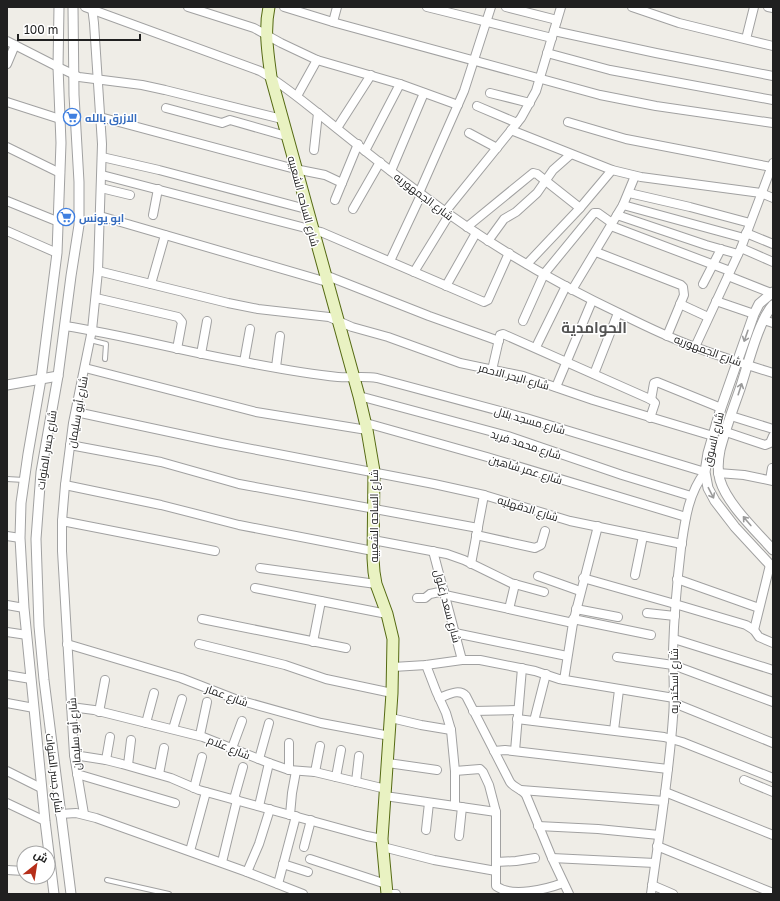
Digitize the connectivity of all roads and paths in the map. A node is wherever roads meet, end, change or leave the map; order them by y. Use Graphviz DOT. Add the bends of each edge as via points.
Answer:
graph roads {
  1 [pos="59,7"];
  2 [pos="73,7"];
  3 [pos="188,7"];
  4 [pos="269,7"];
  5 [pos="284,7"];
  6 [pos="337,7"];
  7 [pos="427,7"];
  8 [pos="491,7"];
  9 [pos="506,7"];
  10 [pos="560,7"];
  11 [pos="632,7"];
  12 [pos="754,7"];
  13 [pos="768,7"];
  14 [pos="90,8"];
  15 [pos="773,8"];
  16 [pos="557,20"];
  17 [pos="333,22"];
  18 [pos="486,22"];
  19 [pos="267,35"];
  20 [pos="553,35"];
  21 [pos="746,39"];
  22 [pos="11,43"];
  23 [pos="773,46"];
  24 [pos="547,53"];
  25 [pos="317,60"];
  26 [pos="474,61"];
  27 [pos="7,64"];
  28 [pos="58,67"];
  29 [pos="73,75"];
  30 [pos="370,75"];
  31 [pos="773,76"];
  32 [pos="271,77"];
  33 [pos="540,78"];
  34 [pos="98,79"];
  35 [pos="400,84"];
  36 [pos="424,93"];
  37 [pos="490,93"];
  38 [pos="296,96"];
  39 [pos="773,100"];
  40 [pos="7,102"];
  41 [pos="530,103"];
  42 [pos="458,105"];
  43 [pos="477,106"];
  44 [pos="166,108"];
  45 [pos="318,113"];
  46 [pos="100,117"];
  47 [pos="60,119"];
  48 [pos="282,119"];
  49 [pos="568,122"];
  50 [pos="517,123"];
  51 [pos="773,123"];
  52 [pos="337,128"];
  53 [pos="512,130"];
  54 [pos="469,133"];
  55 [pos="286,136"];
  56 [pos="358,144"];
  57 [pos="7,147"];
  58 [pos="497,148"];
  59 [pos="314,150"];
  60 [pos="365,151"];
  61 [pos="570,154"];
  62 [pos="102,157"];
  63 [pos="380,162"];
  64 [pos="772,165"];
  65 [pos="295,169"];
  66 [pos="612,170"];
  67 [pos="391,171"];
  68 [pos="60,173"];
  69 [pos="102,175"];
  70 [pos="636,176"];
  71 [pos="546,180"];
  72 [pos="342,183"];
  73 [pos="101,188"];
  74 [pos="158,190"];
  75 [pos="629,193"];
  76 [pos="761,193"];
  77 [pos="420,194"];
  78 [pos="130,195"];
  79 [pos="773,198"];
  80 [pos="334,200"];
  81 [pos="7,201"];
  82 [pos="623,205"];
  83 [pos="580,208"];
  84 [pos="306,209"];
  85 [pos="353,210"];
  86 [pos="447,213"];
  87 [pos="153,215"];
  88 [pos="617,215"];
  89 [pos="100,216"];
  90 [pos="59,222"];
  91 [pos="750,222"];
  92 [pos="612,225"];
  93 [pos="467,227"];
  94 [pos="312,229"];
  95 [pos="7,231"];
  96 [pos="476,233"];
  97 [pos="165,235"];
  98 [pos="746,236"];
  99 [pos="488,241"];
  100 [pos="773,244"];
  101 [pos="721,249"];
  102 [pos="739,251"];
  103 [pos="596,252"];
  104 [pos="57,253"];
  105 [pos="509,253"];
  106 [pos="390,261"];
  107 [pos="773,262"];
  108 [pos="527,264"];
  109 [pos="712,264"];
  110 [pos="98,271"];
  111 [pos="54,272"];
  112 [pos="414,272"];
  113 [pos="729,273"];
  114 [pos="544,274"];
  115 [pos="71,276"];
  116 [pos="326,278"];
  117 [pos="151,284"];
  118 [pos="702,284"];
  119 [pos="446,286"];
  120 [pos="569,288"];
  121 [pos="772,292"];
  122 [pos="96,298"];
  123 [pos="592,301"];
  124 [pos="716,301"];
  125 [pos="680,304"];
  126 [pos="773,305"];
  127 [pos="618,313"];
  128 [pos="754,314"];
  129 [pos="708,317"];
  130 [pos="764,320"];
  131 [pos="207,321"];
  132 [pos="338,321"];
  133 [pos="523,322"];
  134 [pos="773,323"];
  135 [pos="65,326"];
  136 [pos="250,329"];
  137 [pos="92,330"];
  138 [pos="280,336"];
  139 [pos="667,336"];
  140 [pos="90,340"];
  141 [pos="499,342"];
  142 [pos="536,347"];
  143 [pos="694,347"];
  144 [pos="177,349"];
  145 [pos="201,354"];
  146 [pos="105,359"];
  147 [pos="567,361"];
  148 [pos="737,361"];
  149 [pos="244,362"];
  150 [pos="748,365"];
  151 [pos="276,367"];
  152 [pos="85,368"];
  153 [pos="492,370"];
  154 [pos="773,373"];
  155 [pos="594,374"];
  156 [pos="58,376"];
  157 [pos="353,376"];
  158 [pos="41,379"];
  159 [pos="7,385"];
  160 [pos="556,387"];
  161 [pos="359,396"];
  162 [pos="651,400"];
  163 [pos="721,408"];
  164 [pos="76,412"];
  165 [pos="731,416"];
  166 [pos="650,418"];
  167 [pos="366,427"];
  168 [pos="773,429"];
  169 [pos="726,432"];
  170 [pos="713,436"];
  171 [pos="773,436"];
  172 [pos="70,444"];
  173 [pos="772,468"];
  174 [pos="374,471"];
  175 [pos="705,472"];
  176 [pos="718,473"];
  177 [pos="7,479"];
  178 [pos="24,480"];
  179 [pos="772,480"];
  180 [pos="65,485"];
  181 [pos="484,495"];
  182 [pos="691,496"];
  183 [pos="374,508"];
  184 [pos="686,517"];
  185 [pos="62,521"];
  186 [pos="598,526"];
  187 [pos="545,531"];
  188 [pos="477,532"];
  189 [pos="7,536"];
  190 [pos="642,536"];
  191 [pos="20,538"];
  192 [pos="682,544"];
  193 [pos="373,546"];
  194 [pos="773,550"];
  195 [pos="215,551"];
  196 [pos="433,552"];
  197 [pos="471,564"];
  198 [pos="771,566"];
  199 [pos="260,568"];
  200 [pos="634,575"];
  201 [pos="538,576"];
  202 [pos="583,578"];
  203 [pos="677,579"];
  204 [pos="376,584"];
  205 [pos="514,584"];
  206 [pos="255,588"];
  207 [pos="580,591"];
  208 [pos="544,592"];
  209 [pos="444,593"];
  210 [pos="417,598"];
  211 [pos="320,601"];
  212 [pos="675,604"];
  213 [pos="7,605"];
  214 [pos="24,608"];
  215 [pos="759,608"];
  216 [pos="509,609"];
  217 [pos="576,609"];
  218 [pos="647,613"];
  219 [pos="387,614"];
  220 [pos="675,616"];
  221 [pos="618,618"];
  222 [pos="202,620"];
  223 [pos="573,621"];
  224 [pos="754,630"];
  225 [pos="7,632"];
  226 [pos="455,633"];
  227 [pos="27,635"];
  228 [pos="651,635"];
  229 [pos="674,639"];
  230 [pos="313,642"];
  231 [pos="773,643"];
  232 [pos="67,644"];
  233 [pos="200,644"];
  234 [pos="346,648"];
  235 [pos="567,656"];
  236 [pos="617,657"];
  237 [pos="462,660"];
  238 [pos="426,665"];
  239 [pos="674,665"];
  240 [pos="393,667"];
  241 [pos="522,668"];
  242 [pos="773,670"];
  243 [pos="546,674"];
  244 [pos="7,675"];
  245 [pos="31,679"];
  246 [pos="105,680"];
  247 [pos="564,680"];
  248 [pos="618,690"];
  249 [pos="154,693"];
  250 [pos="392,693"];
  251 [pos="439,698"];
  252 [pos="182,699"];
  253 [pos="674,700"];
  254 [pos="208,702"];
  255 [pos="773,702"];
  256 [pos="7,703"];
  257 [pos="71,707"];
  258 [pos="34,708"];
  259 [pos="518,710"];
  260 [pos="474,711"];
  261 [pos="99,712"];
  262 [pos="391,718"];
  263 [pos="517,719"];
  264 [pos="242,721"];
  265 [pos="534,721"];
  266 [pos="146,723"];
  267 [pos="269,723"];
  268 [pos="173,729"];
  269 [pos="451,730"];
  270 [pos="614,730"];
  271 [pos="200,736"];
  272 [pos="390,736"];
  273 [pos="110,737"];
  274 [pos="671,739"];
  275 [pos="131,740"];
  276 [pos="288,743"];
  277 [pos="773,744"];
  278 [pos="320,746"];
  279 [pos="164,748"];
  280 [pos="232,748"];
  281 [pos="341,750"];
  282 [pos="494,751"];
  283 [pos="515,751"];
  284 [pos="74,755"];
  285 [pos="359,756"];
  286 [pos="202,757"];
  287 [pos="259,759"];
  288 [pos="106,760"];
  289 [pos="269,763"];
  290 [pos="388,764"];
  291 [pos="128,765"];
  292 [pos="243,767"];
  293 [pos="668,769"];
  294 [pos="293,770"];
  295 [pos="437,770"];
  296 [pos="7,771"];
  297 [pos="455,771"];
  298 [pos="315,772"];
  299 [pos="77,774"];
  300 [pos="159,774"];
  301 [pos="336,777"];
  302 [pos="773,778"];
  303 [pos="744,780"];
  304 [pos="356,782"];
  305 [pos="41,788"];
  306 [pos="194,788"];
  307 [pos="521,790"];
  308 [pos="206,792"];
  309 [pos="665,792"];
  310 [pos="773,792"];
  311 [pos="386,793"];
  312 [pos="236,800"];
  313 [pos="664,801"];
  314 [pos="7,803"];
  315 [pos="175,803"];
  316 [pos="429,803"];
  317 [pos="259,806"];
  318 [pos="459,807"];
  319 [pos="270,809"];
  320 [pos="496,812"];
  321 [pos="60,814"];
  322 [pos="84,814"];
  323 [pos="293,816"];
  324 [pos="311,820"];
  325 [pos="45,821"];
  326 [pos="538,826"];
  327 [pos="426,830"];
  328 [pos="659,835"];
  329 [pos="773,835"];
  330 [pos="459,836"];
  331 [pos="382,843"];
  332 [pos="47,845"];
  333 [pos="304,846"];
  334 [pos="658,846"];
  335 [pos="190,851"];
  336 [pos="535,858"];
  337 [pos="552,858"];
  338 [pos="310,859"];
  339 [pos="222,862"];
  340 [pos="496,862"];
  341 [pos="655,863"];
  342 [pos="283,864"];
  343 [pos="496,871"];
  344 [pos="248,872"];
  345 [pos="308,872"];
  346 [pos="107,880"];
  347 [pos="563,883"];
  348 [pos="278,884"];
  349 [pos="652,885"];
  350 [pos="387,890"];
  351 [pos="504,892"];
  352 [pos="773,893"];
  353 [pos="71,894"];
  354 [pos="169,894"];
  355 [pos="302,894"];
  356 [pos="396,894"];
  357 [pos="569,894"];
  358 [pos="651,894"];
  359 [pos="673,894"];
  1 -- 28 [label="street, شارع جسر المنوات"];
  2 -- 29 [label="street, شارع جسر المنوات"];
  3 -- 19 [label="street" via="254,28"];
  4 -- 19 [label="main road"];
  5 -- 17 [label="street"];
  6 -- 17 [label="street"];
  7 -- 18 [label="street"];
  8 -- 18 [label="street"];
  9 -- 16 [label="street"];
  10 -- 16 [label="street"];
  11 -- 21 [label="street" via="679,23"];
  12 -- 21 [label="street"];
  13 -- 15 [label="street"];
  14 -- 32 [label="street, شارع الجمهوريه"];
  14 -- 34 [label="street, شارع أبو سليمان"];
  16 -- 20 [label="street"];
  17 -- 26 [label="street"];
  18 -- 20 [label="street"];
  18 -- 26 [label="street"];
  19 -- 25 [label="street"];
  19 -- 32 [label="main road"];
  20 -- 24 [label="street"];
  20 -- 31 [label="street"];
  21 -- 23 [label="street"];
  22 -- 27 [label="street"];
  22 -- 28 [label="street"];
  24 -- 33 [label="street"];
  24 -- 39 [label="street" via="610,70"];
  25 -- 30 [label="street"];
  25 -- 38 [label="street"];
  26 -- 33 [label="street"];
  26 -- 42 [label="street"];
  28 -- 29 [label="street"];
  28 -- 47 [label="street, شارع جسر المنوات"];
  29 -- 34 [label="street"];
  29 -- 115 [label="street, شارع جسر المنوات" via="79,225"];
  30 -- 35 [label="street"];
  30 -- 52 [label="street"];
  32 -- 38 [label="street, شارع الجمهوريه"];
  32 -- 48 [label="main road, شارع الساحه الشعبيه"];
  33 -- 41 [label="street"];
  33 -- 51 [label="street" via="639,103"];
  34 -- 46 [label="street, شارع أبو سليمان"];
  34 -- 48 [label="street" via="142,85"];
  35 -- 36 [label="street"];
  35 -- 60 [label="street"];
  36 -- 42 [label="street"];
  36 -- 67 [label="street"];
  37 -- 41 [label="street"];
  38 -- 45 [label="street, شارع الجمهوريه"];
  40 -- 47 [label="street"];
  41 -- 50 [label="street"];
  42 -- 77 [label="street"];
  43 -- 50 [label="street"];
  44 -- 55 [label="street" via="222,123 230,120"];
  45 -- 52 [label="street, شارع الجمهوريه"];
  45 -- 59 [label="street"];
  46 -- 62 [label="street, شارع أبو سليمان"];
  46 -- 65 [label="street"];
  47 -- 68 [label="street, شارع جسر المنوات"];
  48 -- 55 [label="main road, شارع الساحه الشعبيه"];
  49 -- 64 [label="street" via="626,139"];
  50 -- 53 [label="street"];
  52 -- 56 [label="street, شارع الجمهوريه"];
  53 -- 58 [label="street"];
  53 -- 61 [label="street"];
  54 -- 58 [label="street"];
  55 -- 65 [label="main road, شارع الساحه الشعبيه"];
  56 -- 60 [label="street, شارع الجمهوريه"];
  56 -- 72 [label="street"];
  57 -- 68 [label="street"];
  58 -- 86 [label="street"];
  60 -- 63 [label="street, شارع الجمهوريه"];
  61 -- 66 [label="street"];
  61 -- 71 [label="street"];
  62 -- 69 [label="street, شارع أبو سليمان"];
  62 -- 84 [label="street"];
  63 -- 67 [label="street, شارع الجمهوريه"];
  63 -- 85 [label="street"];
  64 -- 76 [label="street"];
  65 -- 72 [label="street" via="331,177"];
  65 -- 84 [label="main road, شارع الساحه الشعبيه"];
  66 -- 70 [label="street"];
  66 -- 83 [label="street"];
  67 -- 77 [label="street, شارع الجمهوريه"];
  68 -- 90 [label="street, شارع جسر المنوات"];
  69 -- 73 [label="street, شارع أبو سليمان"];
  69 -- 74 [label="street"];
  70 -- 75 [label="street"];
  70 -- 76 [label="street"];
  71 -- 83 [label="street"];
  71 -- 93 [label="street" via="536,173 531,174"];
  71 -- 99 [label="street" via="540,190 518,211 504,219"];
  72 -- 80 [label="street"];
  73 -- 78 [label="street"];
  73 -- 89 [label="street, شارع أبو سليمان"];
  74 -- 87 [label="street"];
  74 -- 94 [label="street"];
  75 -- 82 [label="street"];
  75 -- 91 [label="street"];
  76 -- 79 [label="street"];
  76 -- 91 [label="street"];
  77 -- 86 [label="street, شارع الجمهوريه"];
  77 -- 106 [label="street"];
  81 -- 90 [label="street"];
  82 -- 88 [label="street"];
  82 -- 98 [label="street"];
  83 -- 108 [label="street"];
  84 -- 94 [label="main road, شارع الساحه الشعبيه"];
  86 -- 93 [label="street, شارع الجمهوريه"];
  86 -- 112 [label="street"];
  88 -- 92 [label="street"];
  88 -- 101 [label="street"];
  89 -- 97 [label="street"];
  89 -- 110 [label="street, شارع أبو سليمان"];
  90 -- 104 [label="street, شارع جسر المنوات"];
  91 -- 98 [label="street"];
  92 -- 103 [label="street"];
  92 -- 109 [label="street"];
  92 -- 114 [label="street" via="598,213 594,213"];
  93 -- 96 [label="street, شارع الجمهوريه"];
  94 -- 106 [label="street"];
  94 -- 116 [label="main road, شارع الساحه الشعبيه"];
  95 -- 104 [label="street"];
  96 -- 99 [label="street, شارع الجمهوريه"];
  96 -- 119 [label="street"];
  97 -- 116 [label="street"];
  97 -- 117 [label="street"];
  98 -- 100 [label="street"];
  98 -- 102 [label="street"];
  99 -- 105 [label="street, شارع الجمهوريه"];
  101 -- 102 [label="street"];
  101 -- 109 [label="street"];
  102 -- 107 [label="street"];
  102 -- 113 [label="street"];
  103 -- 120 [label="street"];
  103 -- 125 [label="street" via="680,285 684,290"];
  104 -- 111 [label="street, شارع جسر المنوات"];
  105 -- 108 [label="street, شارع الجمهوريه"];
  105 -- 119 [label="street" via="486,302"];
  106 -- 112 [label="street"];
  108 -- 114 [label="street, شارع الجمهوريه"];
  109 -- 113 [label="street"];
  109 -- 118 [label="street"];
  110 -- 117 [label="street, شارع البحر الاحمر"];
  110 -- 122 [label="street, شارع أبو سليمان"];
  111 -- 115 [label="street"];
  111 -- 158 [label="street, شارع جسر المنوات"];
  112 -- 119 [label="street"];
  113 -- 121 [label="street"];
  113 -- 124 [label="street"];
  114 -- 120 [label="street, شارع الجمهوريه"];
  114 -- 133 [label="street"];
  115 -- 135 [label="street, شارع جسر المنوات"];
  116 -- 132 [label="main road, شارع الساحه الشعبيه"];
  116 -- 141 [label="street"];
  117 -- 132 [label="street, شارع البحر الاحمر" via="228,303 324,316"];
  120 -- 123 [label="street, شارع الجمهوريه"];
  120 -- 142 [label="street"];
  121 -- 128 [label="street, شارع السوق" via="759,304"];
  122 -- 137 [label="street, شارع أبو سليمان"];
  122 -- 144 [label="street" via="178,317 182,324"];
  123 -- 127 [label="street, شارع الجمهوريه"];
  123 -- 147 [label="street"];
  124 -- 128 [label="street"];
  124 -- 129 [label="street"];
  125 -- 129 [label="street"];
  125 -- 139 [label="street"];
  126 -- 130 [label="street, شارع السوق"];
  127 -- 139 [label="street, شارع الجمهوريه"];
  127 -- 155 [label="street"];
  128 -- 148 [label="street, شارع السوق, one-way"];
  129 -- 143 [label="street"];
  130 -- 134 [label="street"];
  130 -- 150 [label="street, شارع السوق"];
  131 -- 145 [label="street"];
  132 -- 153 [label="street, شارع البحر الاحمر" via="460,363"];
  132 -- 157 [label="main road, شارع الساحه الشعبيه"];
  135 -- 137 [label="street, شارع مسجد بلال"];
  135 -- 156 [label="street, شارع جسر المنوات"];
  136 -- 149 [label="street"];
  137 -- 140 [label="street, شارع أبو سليمان"];
  137 -- 144 [label="street, شارع مسجد بلال"];
  138 -- 151 [label="street"];
  139 -- 143 [label="street, شارع الجمهوريه"];
  140 -- 146 [label="lane" via="106,344"];
  140 -- 152 [label="street, شارع أبو سليمان"];
  141 -- 142 [label="street" via="500,335 503,334"];
  141 -- 153 [label="street"];
  142 -- 147 [label="street"];
  143 -- 148 [label="street, شارع الجمهوريه"];
  144 -- 145 [label="street, شارع مسجد بلال"];
  145 -- 149 [label="street, شارع مسجد بلال"];
  147 -- 155 [label="street"];
  147 -- 160 [label="street"];
  148 -- 150 [label="street, شارع الجمهوريه"];
  148 -- 163 [label="street, شارع السوق"];
  149 -- 151 [label="street, شارع مسجد بلال"];
  150 -- 154 [label="street, شارع الجمهوريه"];
  165 -- 150 [label="street, شارع السوق, one-way"];
  151 -- 157 [label="street, شارع مسجد بلال" via="337,377"];
  152 -- 164 [label="street, شارع أبو سليمان"];
  152 -- 167 [label="street, شارع عمر شاهين" via="256,412"];
  153 -- 160 [label="street, شارع البحر الاحمر" via="523,376"];
  155 -- 162 [label="street"];
  156 -- 158 [label="street"];
  156 -- 321 [label="street, شارع جسر المنوات" via="41,472 36,539 39,626"];
  157 -- 161 [label="main road, شارع الساحه الشعبيه"];
  157 -- 175 [label="street, شارع مسجد بلال" via="377,378 526,418"];
  158 -- 159 [label="street"];
  158 -- 178 [label="street, شارع جسر المنوات"];
  160 -- 166 [label="street, شارع البحر الاحمر"];
  161 -- 167 [label="main road, شارع الساحه الشعبيه"];
  161 -- 182 [label="street, شارع محمد فريد" via="508,436"];
  162 -- 163 [label="street" via="654,383 657,382"];
  162 -- 166 [label="street" via="655,403"];
  163 -- 170 [label="street, شارع السوق"];
  164 -- 172 [label="street, شارع أبو سليمان"];
  164 -- 174 [label="street, شارع الدقهليه" via="221,443"];
  165 -- 168 [label="street"];
  165 -- 169 [label="street, شارع السوق"];
  166 -- 170 [label="street, شارع البحر الاحمر"];
  167 -- 174 [label="main road, شارع الساحه الشعبيه"];
  167 -- 184 [label="street, شارع عمر شاهين" via="502,461"];
  169 -- 171 [label="street" via="766,445"];
  169 -- 176 [label="street, شارع السوق" via="720,451"];
  170 -- 175 [label="street, شارع السوق"];
  172 -- 180 [label="street, شارع أبو سليمان"];
  172 -- 183 [label="street" via="161,462 234,483"];
  173 -- 179 [label="street"];
  174 -- 181 [label="street, شارع الدقهليه"];
  174 -- 183 [label="main road, شارع الساحه الشعبيه"];
  175 -- 182 [label="street, شارع اسكندريه"];
  175 -- 198 [label="street, شارع السوق, one-way" via="708,488 715,501"];
  176 -- 179 [label="street"];
  194 -- 176 [label="street, شارع السوق, one-way" via="730,500"];
  177 -- 178 [label="lane"];
  178 -- 191 [label="street, شارع جسر المنوات"];
  180 -- 185 [label="street, شارع أبو سليمان"];
  180 -- 193 [label="street" via="162,505 239,526"];
  181 -- 186 [label="street, شارع الدقهليه" via="565,520"];
  181 -- 188 [label="street"];
  182 -- 184 [label="street, شارع اسكندريه"];
  183 -- 188 [label="street"];
  183 -- 193 [label="main road, شارع الساحه الشعبيه"];
  184 -- 192 [label="street, شارع اسكندريه"];
  185 -- 195 [label="street"];
  185 -- 232 [label="street, شارع أبو سليمان"];
  186 -- 190 [label="street, شارع الدقهليه"];
  186 -- 202 [label="street"];
  187 -- 188 [label="street" via="541,545 535,548"];
  188 -- 197 [label="street"];
  189 -- 191 [label="street"];
  190 -- 192 [label="street, شارع الدقهليه"];
  190 -- 200 [label="street"];
  191 -- 214 [label="street, شارع جسر المنوات"];
  192 -- 203 [label="street, شارع اسكندريه"];
  193 -- 196 [label="street"];
  193 -- 204 [label="main road, شارع الساحه الشعبيه"];
  196 -- 197 [label="street"];
  196 -- 209 [label="street, شارع سعد زغلول"];
  197 -- 205 [label="street"];
  198 -- 215 [label="street"];
  199 -- 204 [label="street"];
  201 -- 207 [label="street"];
  202 -- 207 [label="street"];
  202 -- 212 [label="street"];
  203 -- 212 [label="street, شارع اسكندريه"];
  203 -- 215 [label="street"];
  204 -- 219 [label="main road, شارع الساحه الشعبيه"];
  205 -- 208 [label="street"];
  205 -- 216 [label="street"];
  206 -- 211 [label="street"];
  207 -- 217 [label="street"];
  209 -- 210 [label="street"];
  209 -- 216 [label="street"];
  209 -- 226 [label="street, شارع سعد زغلول"];
  211 -- 219 [label="street"];
  211 -- 230 [label="street"];
  212 -- 220 [label="street, شارع اسكندريه"];
  212 -- 224 [label="street" via="746,625"];
  213 -- 214 [label="street"];
  214 -- 227 [label="street, شارع جسر المنوات"];
  215 -- 224 [label="street"];
  216 -- 223 [label="street"];
  217 -- 221 [label="street"];
  217 -- 223 [label="street"];
  218 -- 220 [label="street"];
  219 -- 240 [label="main road, شارع الساحه الشعبيه" via="392,634"];
  220 -- 229 [label="street, شارع اسكندريه"];
  222 -- 230 [label="street"];
  223 -- 228 [label="street"];
  223 -- 235 [label="street"];
  224 -- 231 [label="street" via="759,637"];
  225 -- 227 [label="street"];
  226 -- 235 [label="street"];
  226 -- 237 [label="street, شارع سعد زغلول"];
  227 -- 245 [label="street, شارع جسر المنوات"];
  229 -- 239 [label="street, شارع اسكندريه"];
  229 -- 242 [label="street"];
  230 -- 234 [label="street"];
  232 -- 257 [label="street, شارع أبو سليمان"];
  232 -- 272 [label="street, شارع عمار" via="181,678 235,699 321,723"];
  233 -- 250 [label="street" via="285,665 326,679"];
  235 -- 247 [label="street"];
  236 -- 239 [label="street"];
  237 -- 238 [label="street"];
  237 -- 241 [label="street" via="486,660"];
  238 -- 240 [label="street"];
  238 -- 251 [label="street"];
  239 -- 253 [label="street, شارع اسكندريه"];
  239 -- 255 [label="street"];
  240 -- 250 [label="main road, شارع الساحه الشعبيه"];
  241 -- 243 [label="street"];
  241 -- 259 [label="street"];
  243 -- 247 [label="street"];
  243 -- 265 [label="street"];
  244 -- 245 [label="street"];
  245 -- 258 [label="street, شارع جسر المنوات"];
  246 -- 261 [label="street"];
  247 -- 248 [label="street"];
  248 -- 253 [label="street"];
  248 -- 270 [label="street"];
  249 -- 266 [label="street"];
  250 -- 262 [label="main road, شارع الساحه الشعبيه"];
  251 -- 260 [label="street" via="460,692 464,694"];
  251 -- 269 [label="street"];
  252 -- 268 [label="street"];
  253 -- 274 [label="street, شارع اسكندريه"];
  253 -- 277 [label="street"];
  254 -- 271 [label="street"];
  256 -- 258 [label="street"];
  257 -- 261 [label="street, شارع علام"];
  257 -- 284 [label="street, شارع أبو سليمان"];
  258 -- 305 [label="street, شارع جسر المنوات"];
  259 -- 260 [label="street"];
  259 -- 263 [label="street"];
  260 -- 282 [label="street"];
  261 -- 266 [label="street, شارع علام"];
  262 -- 269 [label="street"];
  262 -- 272 [label="main road, شارع الساحه الشعبيه"];
  263 -- 265 [label="street"];
  263 -- 283 [label="street"];
  264 -- 280 [label="street"];
  265 -- 270 [label="street"];
  266 -- 268 [label="street, شارع علام"];
  267 -- 287 [label="street"];
  268 -- 271 [label="street, شارع علام"];
  269 -- 297 [label="street"];
  270 -- 274 [label="street"];
  271 -- 280 [label="street, شارع علام"];
  272 -- 290 [label="main road, شارع الساحه الشعبيه"];
  273 -- 288 [label="street"];
  274 -- 293 [label="street, شارع اسكندريه"];
  274 -- 302 [label="street"];
  275 -- 291 [label="street"];
  276 -- 294 [label="street"];
  278 -- 298 [label="street"];
  279 -- 300 [label="street"];
  280 -- 287 [label="street, شارع علام"];
  281 -- 301 [label="street"];
  282 -- 283 [label="street"];
  282 -- 307 [label="street" via="510,782"];
  283 -- 293 [label="street"];
  284 -- 288 [label="street"];
  284 -- 299 [label="street, شارع أبو سليمان"];
  285 -- 304 [label="street"];
  286 -- 306 [label="street"];
  287 -- 289 [label="street, شارع علام"];
  288 -- 291 [label="street"];
  289 -- 294 [label="street, شارع علام"];
  289 -- 317 [label="street"];
  290 -- 295 [label="street"];
  290 -- 311 [label="main road, شارع الساحه الشعبيه"];
  291 -- 300 [label="street"];
  292 -- 312 [label="street"];
  293 -- 309 [label="street, شارع اسكندريه"];
  294 -- 298 [label="street, شارع علام"];
  294 -- 323 [label="street"];
  296 -- 305 [label="street"];
  297 -- 318 [label="street"];
  297 -- 320 [label="street" via="475,768 482,770"];
  298 -- 301 [label="street, شارع علام"];
  299 -- 315 [label="street"];
  299 -- 322 [label="street, شارع أبو سليمان"];
  300 -- 306 [label="street"];
  301 -- 304 [label="street, شارع علام"];
  303 -- 310 [label="street"];
  304 -- 311 [label="street, شارع علام"];
  305 -- 325 [label="street, شارع جسر المنوات"];
  306 -- 308 [label="street"];
  307 -- 313 [label="street"];
  307 -- 326 [label="street" via="528,799"];
  308 -- 312 [label="street"];
  308 -- 335 [label="street"];
  309 -- 313 [label="street, شارع اسكندريه"];
  309 -- 329 [label="street"];
  311 -- 316 [label="street, شارع علام"];
  311 -- 331 [label="main road, شارع الساحه الشعبيه"];
  312 -- 317 [label="street"];
  312 -- 339 [label="street"];
  313 -- 328 [label="street, شارع اسكندريه"];
  314 -- 325 [label="street"];
  316 -- 318 [label="street, شارع علام"];
  316 -- 327 [label="street"];
  317 -- 319 [label="street"];
  318 -- 320 [label="street, شارع علام"];
  318 -- 330 [label="street"];
  319 -- 323 [label="street"];
  319 -- 344 [label="street"];
  320 -- 340 [label="street"];
  321 -- 322 [label="street"];
  321 -- 353 [label="street, شارع جسر المنوات"];
  322 -- 335 [label="street"];
  323 -- 324 [label="street"];
  323 -- 342 [label="street"];
  324 -- 331 [label="street"];
  324 -- 333 [label="street"];
  325 -- 332 [label="street, شارع جسر المنوات"];
  326 -- 328 [label="street"];
  326 -- 337 [label="street"];
  328 -- 334 [label="street, شارع اسكندريه"];
  331 -- 343 [label="street" via="434,860"];
  331 -- 350 [label="main road, شارع الساحه الشعبيه"];
  334 -- 341 [label="street, شارع اسكندريه"];
  334 -- 352 [label="street"];
  335 -- 339 [label="street"];
  336 -- 340 [label="street"];
  337 -- 341 [label="street"];
  337 -- 347 [label="street"];
  338 -- 350 [label="street"];
  339 -- 344 [label="street"];
  340 -- 343 [label="street"];
  341 -- 349 [label="street, شارع اسكندريه"];
  342 -- 345 [label="street"];
  342 -- 348 [label="street"];
  343 -- 351 [label="street" via="496,886"];
  344 -- 348 [label="street"];
  346 -- 354 [label="lane"];
  347 -- 351 [label="street" via="528,891"];
  347 -- 357 [label="street"];
  348 -- 355 [label="street"];
  349 -- 358 [label="street, شارع اسكندريه"];
  349 -- 359 [label="street"];
  350 -- 356 [label="street"];
}
